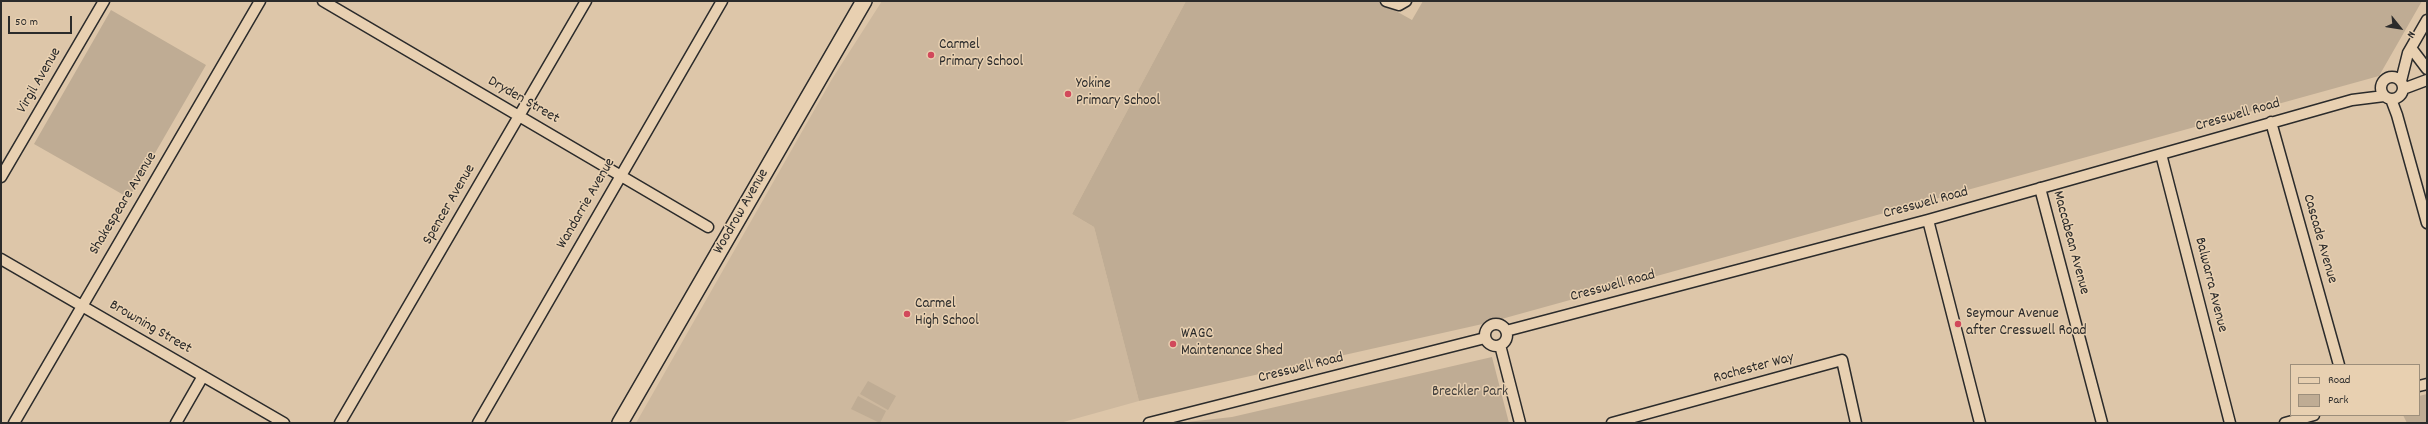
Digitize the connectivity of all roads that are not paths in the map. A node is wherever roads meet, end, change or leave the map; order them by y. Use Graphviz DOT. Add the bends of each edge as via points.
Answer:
graph roads {
  1 [pos="104,1"];
  2 [pos="260,1"];
  3 [pos="323,1"];
  4 [pos="586,1"];
  5 [pos="722,1"];
  6 [pos="864,1"];
  7 [pos="1386,1"];
  8 [pos="1406,1"];
  9 [pos="2427,20"];
  10 [pos="2410,51"];
  11 [pos="2427,69"];
  12 [pos="2391,77"];
  13 [pos="2427,80"];
  14 [pos="2393,92"];
  15 [pos="519,116"];
  16 [pos="2271,122"];
  17 [pos="2160,154"];
  18 [pos="620,176"];
  19 [pos="1,177"];
  20 [pos="2040,188"];
  21 [pos="1928,220"];
  22 [pos="2427,223"];
  23 [pos="708,227"];
  24 [pos="1,259"];
  25 [pos="80,305"];
  26 [pos="1506,330"];
  27 [pos="1485,338"];
  28 [pos="1500,345"];
  29 [pos="2339,364"];
  30 [pos="202,376"];
  31 [pos="2311,416"];
  32 [pos="14,423"];
  33 [pos="176,423"];
  34 [pos="284,423"];
  35 [pos="340,423"];
  36 [pos="478,423"];
  37 [pos="620,423"];
  38 [pos="1149,423"];
  39 [pos="1520,423"];
  40 [pos="1612,423"];
  41 [pos="1856,423"];
  42 [pos="1980,423"];
  43 [pos="2102,423"];
  44 [pos="2230,423"];
  45 [pos="2289,423"];
  1 -- 19 [label="street, Virgil Avenue"];
  2 -- 25 [label="street, Shakespeare Avenue"];
  3 -- 15 [label="street, Dryden Street"];
  4 -- 15 [label="street, Spencer Avenue"];
  5 -- 18 [label="street, Wandarrie Avenue"];
  6 -- 37 [label="main road, Woodrow Avenue"];
  7 -- 8 [label="street" via="1399,5"];
  9 -- 10 [label="street"];
  10 -- 11 [label="street"];
  10 -- 12 [label="street"];
  10 -- 14 [label="street"];
  12 -- 14 [label="street"];
  12 -- 14 [label="street" via="2383,82"];
  13 -- 14 [label="street, Cresswell Road"];
  14 -- 16 [label="street, Cresswell Road" via="2352,100"];
  14 -- 22 [label="street"];
  15 -- 18 [label="street, Dryden Street"];
  15 -- 35 [label="street, Spencer Avenue"];
  16 -- 17 [label="street, Cresswell Road"];
  16 -- 29 [label="street, Cascade Avenue"];
  17 -- 20 [label="street, Cresswell Road"];
  17 -- 44 [label="street, Balwarra Avenue"];
  18 -- 23 [label="street, Dryden Street"];
  18 -- 36 [label="street, Wandarrie Avenue"];
  20 -- 21 [label="street, Cresswell Road"];
  20 -- 43 [label="street, Maccabean Avenue"];
  21 -- 26 [label="street, Cresswell Road"];
  21 -- 42 [label="street"];
  24 -- 25 [label="street, Browning Street"];
  25 -- 30 [label="street, Browning Street"];
  25 -- 32 [label="street, Shakespeare Avenue"];
  26 -- 27 [label="street, Cresswell Road" via="1500,325 1492,324 1486,330"];
  26 -- 28 [label="street" via="1506,339"];
  27 -- 28 [label="street" via="1492,346"];
  27 -- 38 [label="street, Cresswell Road"];
  28 -- 39 [label="street"];
  30 -- 33 [label="street"];
  30 -- 34 [label="street, Browning Street"];
  31 -- 45 [label="street"];
  40 -- 41 [label="street, Rochester Way" via="1842,360"];
}
